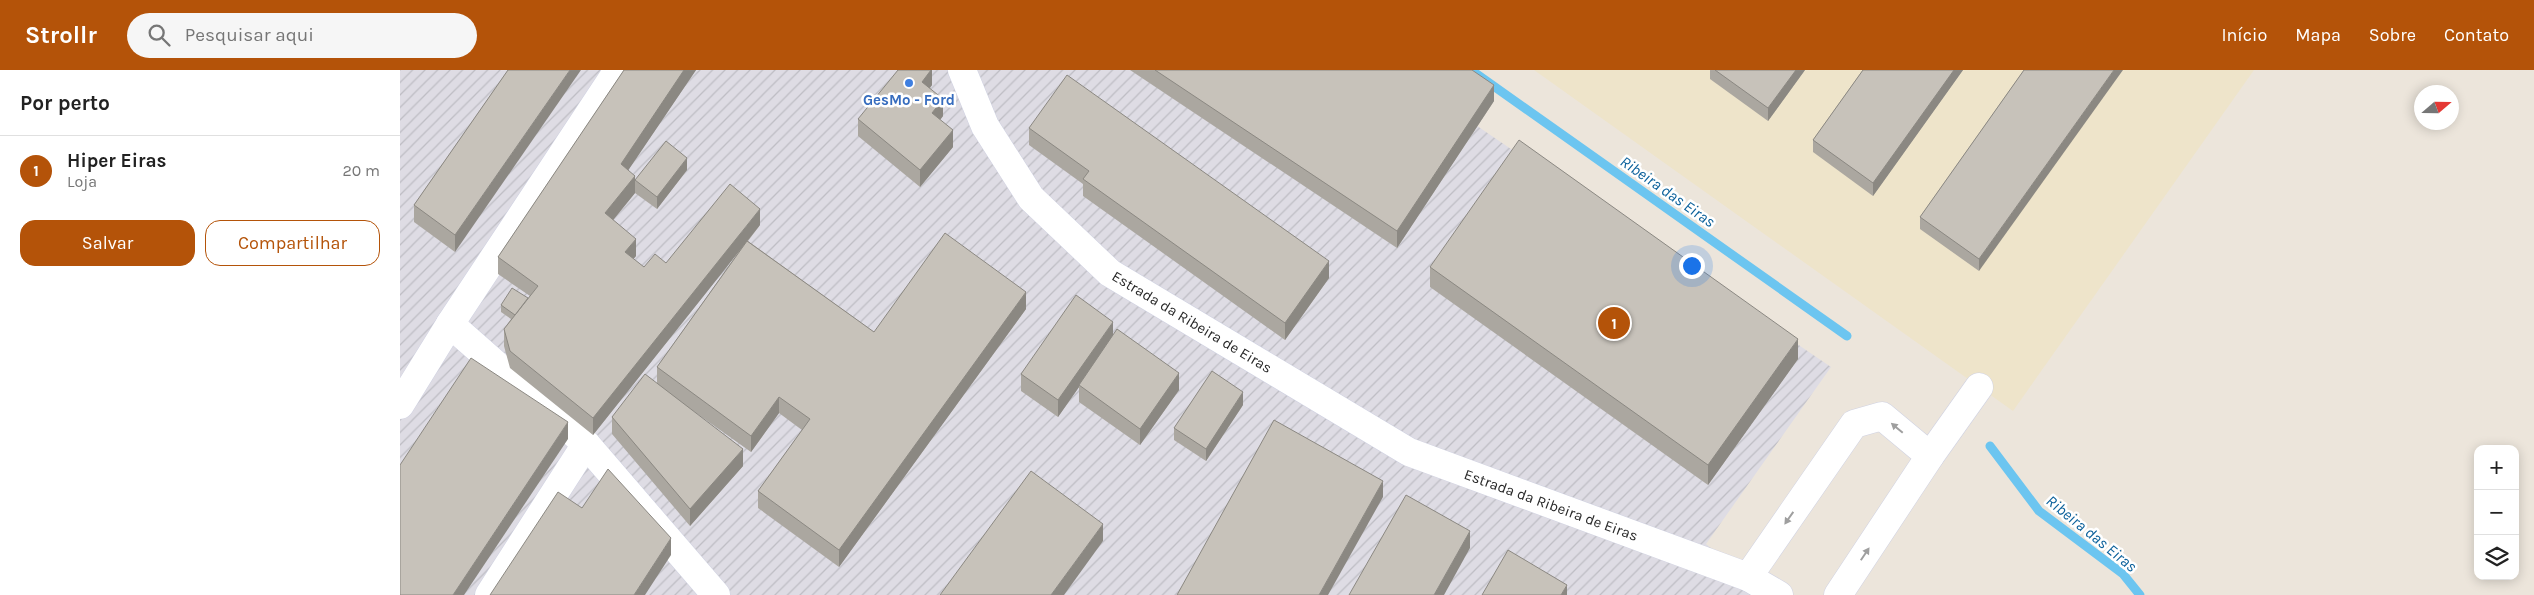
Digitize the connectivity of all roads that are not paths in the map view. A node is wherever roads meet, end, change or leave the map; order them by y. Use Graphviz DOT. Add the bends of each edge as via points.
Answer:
graph roads {
  1 [pos="618,70"];
  2 [pos="962,70"];
  3 [pos="450,324"];
  4 [pos="1979,387"];
  5 [pos="400,405"];
  6 [pos="586,444"];
  7 [pos="1930,456"];
  8 [pos="1748,578"];
  9 [pos="489,595"];
  10 [pos="716,595"];
  11 [pos="1779,595"];
  12 [pos="1838,595"];
  1 -- 3 [label="street"];
  2 -- 8 [label="street, Estrada da Ribeira de Eiras" via="985,126 1030,198 1110,273 1409,452"];
  3 -- 5 [label="street"];
  3 -- 6 [label="street"];
  4 -- 7 [label="street"];
  6 -- 9 [label="street"];
  6 -- 10 [label="street"];
  7 -- 8 [label="street, one-way" via="1882,416 1854,424"];
  12 -- 7 [label="street, one-way"];
  8 -- 11 [label="street, Estrada da Ribeira de Eiras"];
}
